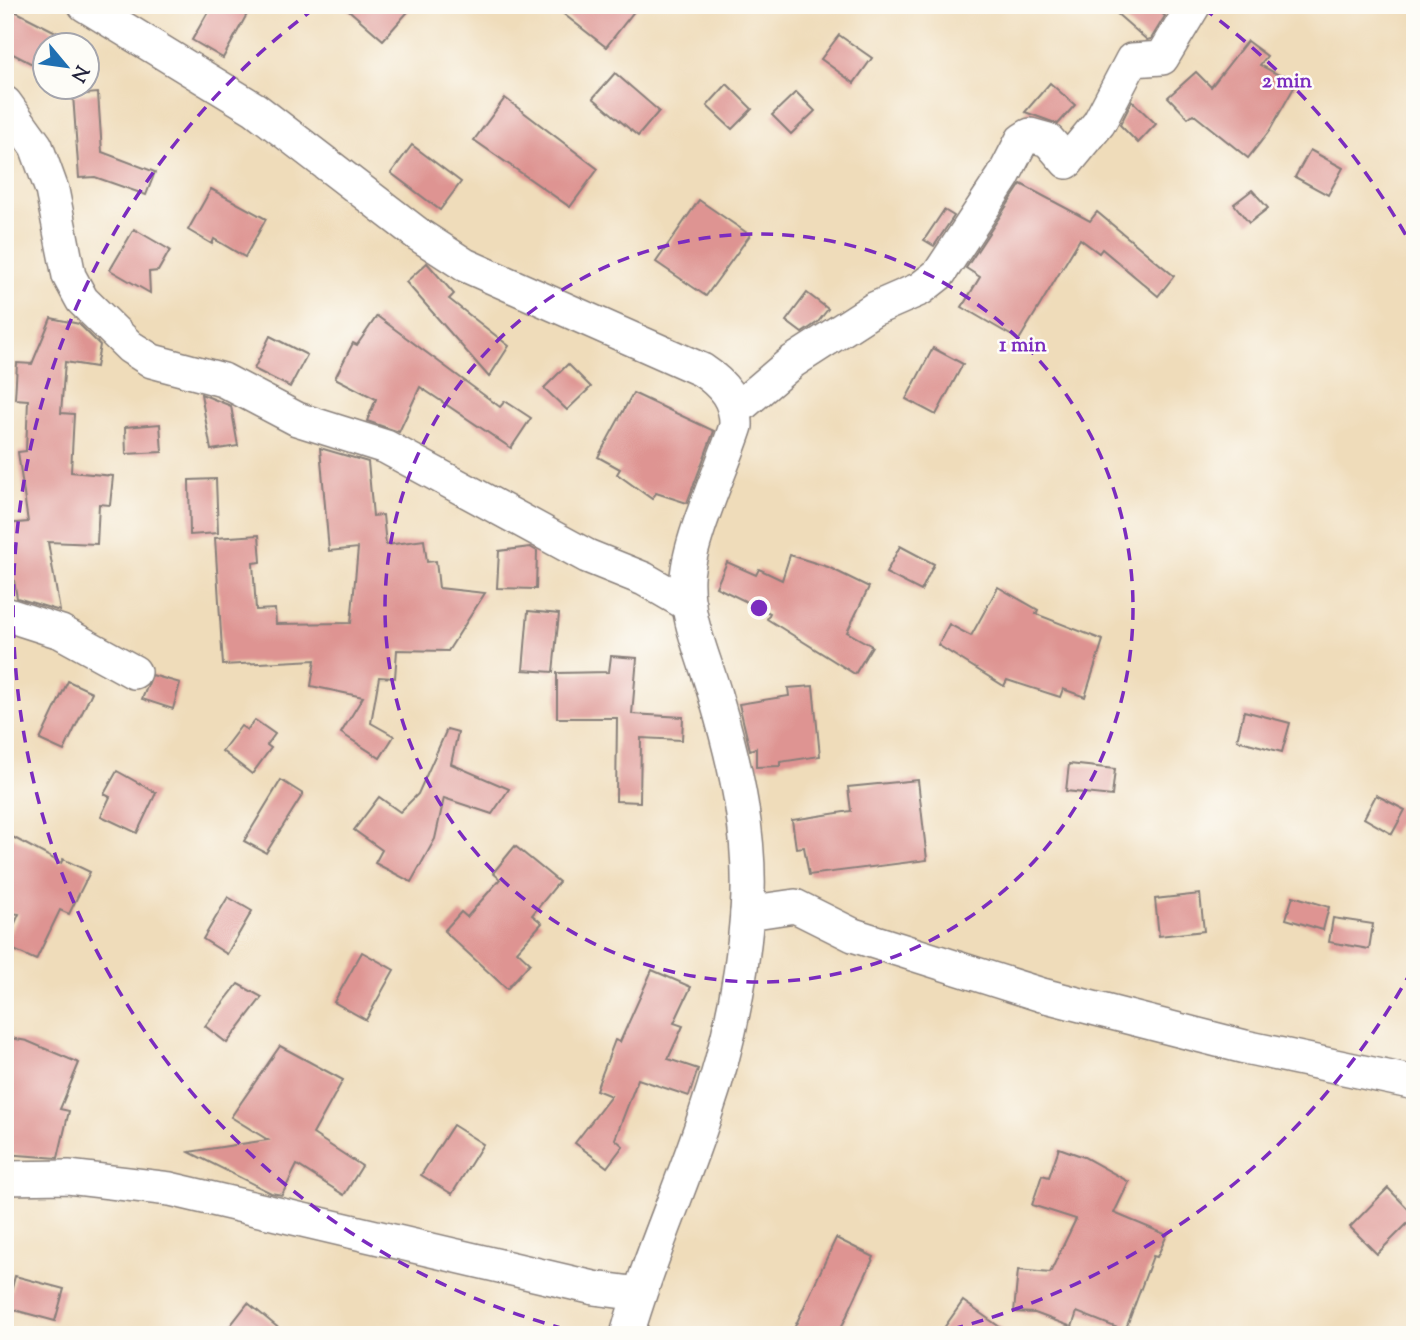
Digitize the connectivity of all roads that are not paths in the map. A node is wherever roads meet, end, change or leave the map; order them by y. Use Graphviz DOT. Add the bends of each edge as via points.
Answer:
graph roads {
  1 [pos="85,5"];
  2 [pos="1194,5"];
  3 [pos="5,103"];
  4 [pos="737,410"];
  5 [pos="689,605"];
  6 [pos="5,614"];
  7 [pos="134,672"];
  8 [pos="747,913"];
  9 [pos="1415,1083"];
  10 [pos="5,1178"];
  11 [pos="639,1294"];
  12 [pos="627,1335"];
  1 -- 4 [label="street" via="255,109 465,265 702,370 717,380"];
  2 -- 4 [label="street" via="1162,58 1132,60 1099,123 1067,162 1048,140 1030,135 1022,140 939,274 792,362"];
  3 -- 5 [label="street" via="36,146 52,190 69,276 82,300 130,347 152,361 223,380 297,419 386,447 587,556 644,579"];
  4 -- 5 [label="street" via="736,426 692,552 687,576"];
  5 -- 8 [label="street" via="726,733 745,822"];
  6 -- 7 [label="street" via="61,632"];
  8 -- 9 [label="street" via="795,906 853,934 1054,999"];
  8 -- 11 [label="street" via="739,980 706,1114"];
  10 -- 11 [label="street" via="68,1177 170,1189"];
  11 -- 12 [label="street"];
}
